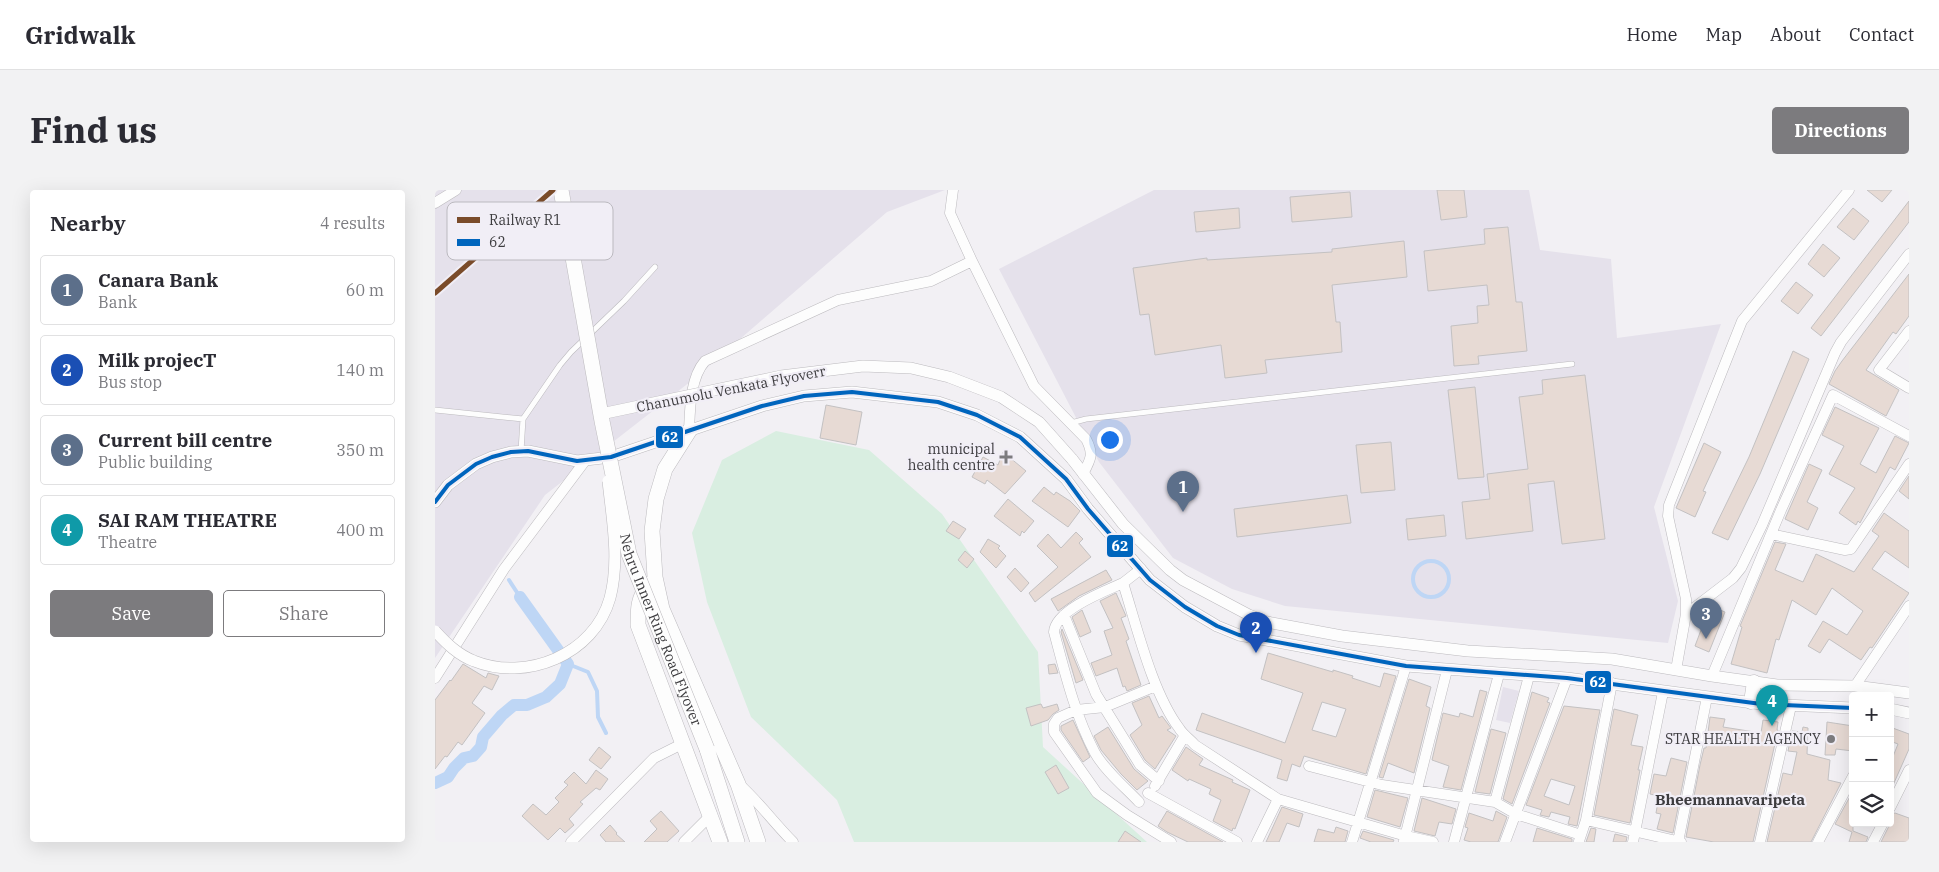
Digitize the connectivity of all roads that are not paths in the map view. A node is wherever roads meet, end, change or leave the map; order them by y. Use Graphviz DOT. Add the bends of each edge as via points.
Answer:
graph roads {
  1 [pos="456,190"];
  2 [pos="953,190"];
  3 [pos="1849,190"];
  4 [pos="435,203"];
  5 [pos="1909,254"];
  6 [pos="574,260"];
  7 [pos="972,261"];
  8 [pos="655,267"];
  9 [pos="1909,331"];
  10 [pos="1572,364"];
  11 [pos="1909,388"];
  12 [pos="435,410"];
  13 [pos="602,417"];
  14 [pos="523,419"];
  15 [pos="1070,423"];
  16 [pos="689,431"];
  17 [pos="1909,436"];
  18 [pos="521,452"];
  19 [pos="585,461"];
  20 [pos="1909,464"];
  21 [pos="1083,474"];
  22 [pos="435,502"];
  23 [pos="1771,534"];
  24 [pos="1141,569"];
  25 [pos="655,577"];
  26 [pos="1123,583"];
  27 [pos="1909,606"];
  28 [pos="1687,614"];
  29 [pos="1064,615"];
  30 [pos="435,631"];
  31 [pos="1405,666"];
  32 [pos="1447,670"];
  33 [pos="1676,670"];
  34 [pos="1499,674"];
  35 [pos="1529,676"];
  36 [pos="1712,676"];
  37 [pos="435,678"];
  38 [pos="1567,678"];
  39 [pos="1754,682"];
  40 [pos="1612,683"];
  41 [pos="1156,686"];
  42 [pos="1855,686"];
  43 [pos="1663,692"];
  44 [pos="1909,693"];
  45 [pos="1707,697"];
  46 [pos="1751,702"];
  47 [pos="1791,706"];
  48 [pos="1105,707"];
  49 [pos="1849,708"];
  50 [pos="1076,710"];
  51 [pos="1894,710"];
  52 [pos="1909,713"];
  53 [pos="1185,735"];
  54 [pos="684,743"];
  55 [pos="1309,766"];
  56 [pos="1909,770"];
  57 [pos="1159,782"];
  58 [pos="1850,782"];
  59 [pos="1372,783"];
  60 [pos="738,784"];
  61 [pos="1416,790"];
  62 [pos="1148,793"];
  63 [pos="1465,797"];
  64 [pos="1278,799"];
  65 [pos="1894,800"];
  66 [pos="1139,802"];
  67 [pos="1495,802"];
  68 [pos="711,814"];
  69 [pos="1516,814"];
  70 [pos="1127,815"];
  71 [pos="1586,820"];
  72 [pos="1358,821"];
  73 [pos="1881,827"];
  74 [pos="1634,837"];
  75 [pos="1405,839"];
  76 [pos="1580,839"];
  77 [pos="571,842"];
  78 [pos="685,842"];
  79 [pos="720,842"];
  80 [pos="737,842"];
  81 [pos="758,842"];
  82 [pos="793,842"];
  83 [pos="1171,842"];
  84 [pos="1237,842"];
  85 [pos="1257,842"];
  86 [pos="1352,842"];
  87 [pos="1433,842"];
  88 [pos="1454,842"];
  89 [pos="1505,842"];
  90 [pos="1679,842"];
  91 [pos="1760,842"];
  92 [pos="1818,842"];
  93 [pos="1873,842"];
  1 -- 4 [label="street"];
  2 -- 7 [label="street" via="950,212"];
  3 -- 28 [label="street" via="1742,321 1669,505 1668,516 1684,584"];
  5 -- 28 [label="street" via="1835,353 1741,568"];
  6 -- 13 [label="main road, Nehru Inner Ring Road Flyover, bridge"];
  7 -- 15 [label="street" via="1034,386"];
  7 -- 16 [label="street" via="931,282 838,300 705,360 698,369"];
  8 -- 14 [label="lane" via="571,352"];
  9 -- 11 [label="street" via="1879,370"];
  10 -- 15 [label="lane"];
  12 -- 14 [label="lane"];
  13 -- 21 [label="street, Chanumolu Venkata Flyoverr, bridge" via="781,376 863,366 911,368 949,377 1001,397 1039,422"];
  13 -- 30 [label="street, bridge" via="615,566 609,599 600,620 587,637 555,660 524,669 508,669 473,661 448,645"];
  13 -- 80 [label="main road, Nehru Inner Ring Road Flyover, bridge" via="629,554 707,749"];
  14 -- 18 [label="lane"];
  15 -- 21 [label="street" via="1091,449"];
  16 -- 19 [label="street" via="611,457"];
  16 -- 24 [label="street" via="804,396 852,392 938,402 977,414 1020,437 1066,479"];
  16 -- 25 [label="main road" via="665,469 656,499 652,530"];
  17 -- 23 [label="street" via="1833,395"];
  18 -- 19 [label="street"];
  18 -- 22 [label="street" via="492,457 476,464 448,485"];
  19 -- 37 [label="street" via="504,569"];
  20 -- 23 [label="street" via="1851,549"];
  21 -- 33 [label="street, Chanumolu Venkata Flyoverr" via="1123,524 1183,580 1267,622 1342,636 1458,650 1613,659"];
  23 -- 36 [label="street"];
  24 -- 26 [label="street"];
  24 -- 31 [label="street" via="1185,607 1217,626 1239,634"];
  25 -- 54 [label="main road" via="643,591 638,604 638,625"];
  25 -- 60 [label="main road" via="662,609"];
  26 -- 29 [label="street" via="1089,598"];
  26 -- 41 [label="street"];
  27 -- 42 [label="street"];
  28 -- 33 [label="street"];
  29 -- 48 [label="street"];
  29 -- 50 [label="street" via="1054,626 1054,632"];
  31 -- 32 [label="street"];
  31 -- 59 [label="street"];
  32 -- 34 [label="street"];
  32 -- 61 [label="street"];
  33 -- 36 [label="street, Chanumolu Venkata Flyoverr"];
  34 -- 35 [label="street"];
  34 -- 63 [label="street"];
  35 -- 38 [label="street"];
  35 -- 67 [label="street"];
  36 -- 39 [label="street, Chanumolu Venkata Flyoverr"];
  38 -- 40 [label="street"];
  38 -- 69 [label="street"];
  39 -- 42 [label="street, Chanumolu Venkata Flyoverr"];
  39 -- 46 [label="main road"];
  40 -- 43 [label="street"];
  40 -- 71 [label="street"];
  41 -- 48 [label="street"];
  41 -- 53 [label="street" via="1179,730"];
  42 -- 44 [label="street, Chanumolu Venkata Flyoverr"];
  43 -- 45 [label="street"];
  43 -- 74 [label="street"];
  45 -- 46 [label="street"];
  45 -- 90 [label="street"];
  46 -- 47 [label="street"];
  47 -- 49 [label="street"];
  47 -- 91 [label="street"];
  48 -- 50 [label="street"];
  48 -- 57 [label="street" via="1140,765"];
  50 -- 66 [label="street" via="1096,754"];
  50 -- 70 [label="street" via="1058,718 1054,732 1097,793"];
  51 -- 52 [label="street"];
  53 -- 57 [label="street"];
  53 -- 64 [label="street" via="1195,745"];
  54 -- 68 [label="main road"];
  54 -- 77 [label="street" via="654,758"];
  55 -- 59 [label="street"];
  56 -- 65 [label="street"];
  57 -- 62 [label="street"];
  58 -- 92 [label="street"];
  59 -- 61 [label="street"];
  59 -- 72 [label="street"];
  60 -- 81 [label="main road"];
  60 -- 82 [label="street"];
  61 -- 63 [label="street"];
  61 -- 75 [label="street"];
  62 -- 66 [label="street"];
  62 -- 84 [label="street"];
  63 -- 67 [label="street"];
  63 -- 88 [label="street"];
  64 -- 72 [label="street"];
  64 -- 85 [label="street"];
  66 -- 70 [label="street"];
  67 -- 69 [label="street"];
  68 -- 78 [label="street"];
  68 -- 79 [label="main road"];
  69 -- 76 [label="street"];
  69 -- 89 [label="street"];
  70 -- 83 [label="street"];
  71 -- 74 [label="street"];
  71 -- 76 [label="street"];
  72 -- 75 [label="street"];
  72 -- 86 [label="street"];
  73 -- 93 [label="street"];
  74 -- 90 [label="street"];
  75 -- 87 [label="street"];
}
